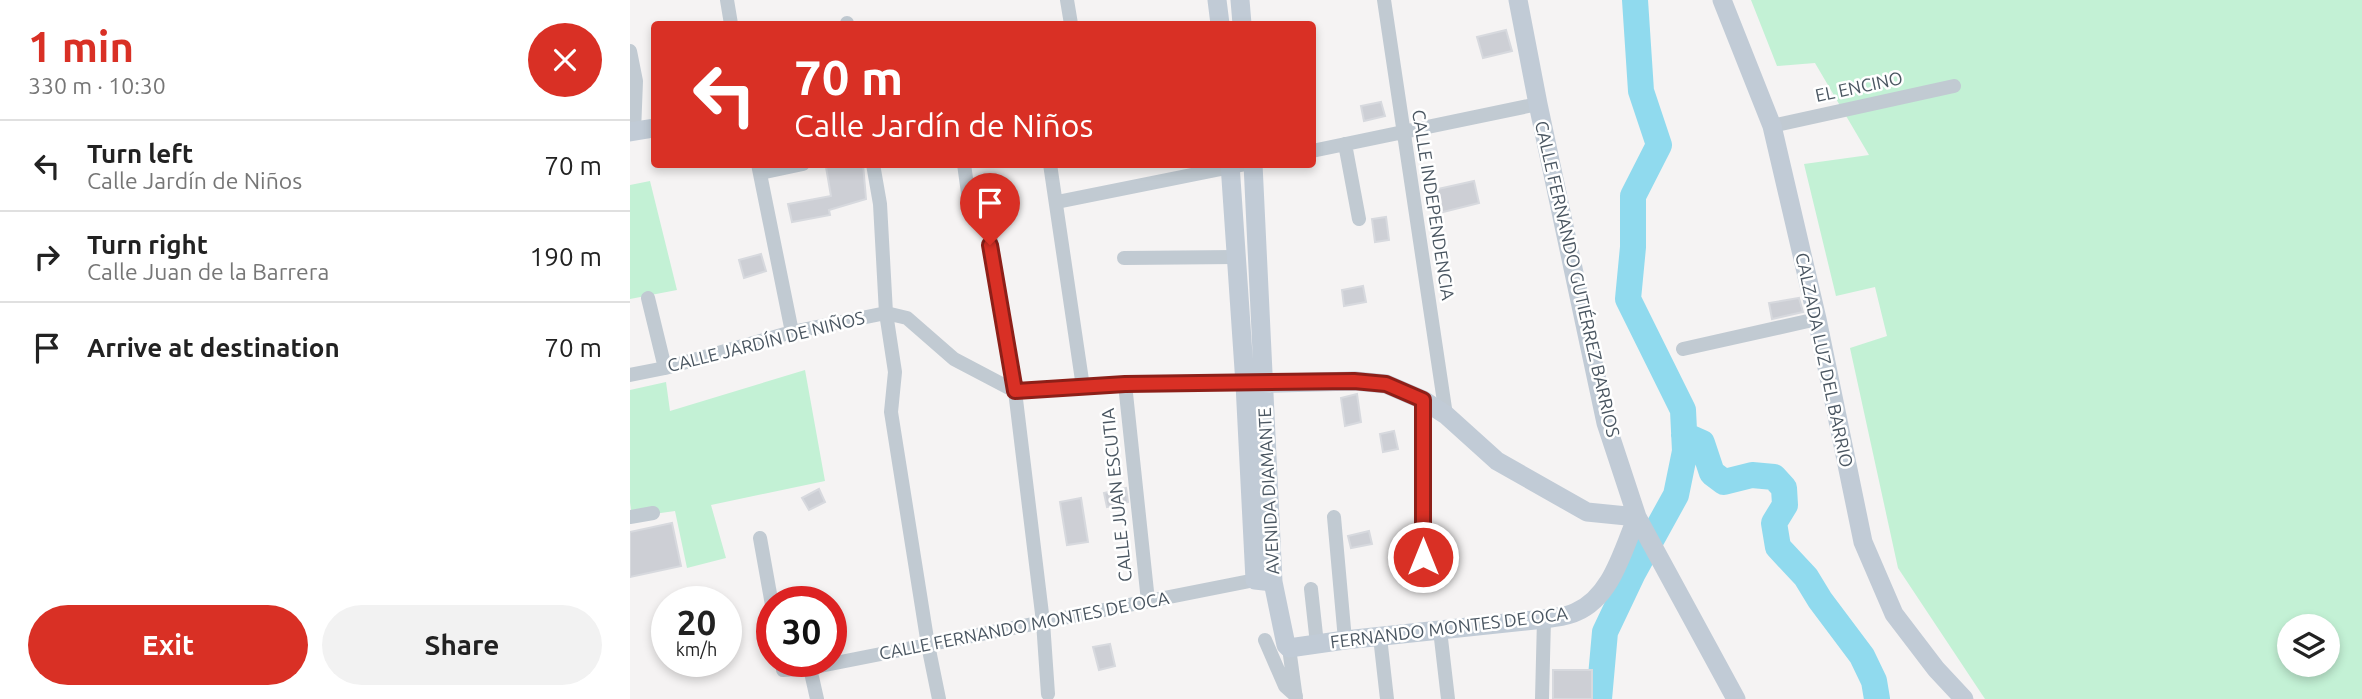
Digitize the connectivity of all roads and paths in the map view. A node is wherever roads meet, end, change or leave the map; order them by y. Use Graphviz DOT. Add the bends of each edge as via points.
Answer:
graph roads {
  1 [pos="727,0"];
  2 [pos="1067,0"];
  3 [pos="1217,0"];
  4 [pos="1240,0"];
  5 [pos="1384,0"];
  6 [pos="1518,0"];
  7 [pos="1722,0"];
  8 [pos="730,21"];
  9 [pos="1070,21"];
  10 [pos="1220,21"];
  11 [pos="1242,21"];
  12 [pos="630,51"];
  13 [pos="1954,86"];
  14 [pos="1538,104"];
  15 [pos="1772,126"];
  16 [pos="651,129"];
  17 [pos="632,132"];
  18 [pos="1403,133"];
  19 [pos="1345,144"];
  20 [pos="1316,150"];
  21 [pos="874,168"];
  22 [pos="965,168"];
  23 [pos="1051,168"];
  24 [pos="1221,168"];
  25 [pos="1235,168"];
  26 [pos="1253,168"];
  27 [pos="759,169"];
  28 [pos="1057,202"];
  29 [pos="1359,219"];
  30 [pos="1236,257"];
  31 [pos="1125,258"];
  32 [pos="648,298"];
  33 [pos="886,313"];
  34 [pos="1817,319"];
  35 [pos="792,332"];
  36 [pos="1684,349"];
  37 [pos="665,368"];
  38 [pos="630,375"];
  39 [pos="1254,383"];
  40 [pos="1125,384"];
  41 [pos="1083,387"];
  42 [pos="1015,391"];
  43 [pos="1423,400"];
  44 [pos="1446,415"];
  45 [pos="653,513"];
  46 [pos="630,517"];
  47 [pos="1334,517"];
  48 [pos="1637,517"];
  49 [pos="760,538"];
  50 [pos="1423,557"];
  51 [pos="1264,581"];
  52 [pos="769,586"];
  53 [pos="1311,589"];
  54 [pos="1148,601"];
  55 [pos="1544,620"];
  56 [pos="1043,622"];
  57 [pos="1440,630"];
  58 [pos="1380,637"];
  59 [pos="1265,640"];
  60 [pos="1345,640"];
  61 [pos="1317,644"];
  62 [pos="928,645"];
  63 [pos="1289,648"];
  64 [pos="847,661"];
  65 [pos="812,677"];
  66 [pos="1048,694"];
  67 [pos="1296,698"];
  68 [pos="817,699"];
  69 [pos="939,699"];
  70 [pos="1387,699"];
  71 [pos="1448,699"];
  72 [pos="1542,699"];
  73 [pos="1736,699"];
  74 [pos="1965,699"];
  1 -- 8 [label="street"];
  2 -- 9 [label="street"];
  3 -- 10 [label="main road"];
  4 -- 11 [label="main road"];
  5 -- 18 [label="street, CALLE INDEPENDENCIA"];
  6 -- 14 [label="main road, CALLE FERNANDO GUTIÉRREZ BARRIOS"];
  7 -- 15 [label="main road, CALZADA LUZ DEL BARRIO"];
  12 -- 17 [label="street" via="636,81"];
  13 -- 15 [label="street, EL ENCINO"];
  14 -- 18 [label="street"];
  14 -- 48 [label="main road, CALLE FERNANDO GUTIÉRREZ BARRIOS" via="1606,423"];
  15 -- 34 [label="main road, CALZADA LUZ DEL BARRIO"];
  16 -- 17 [label="main road"];
  18 -- 19 [label="street"];
  18 -- 44 [label="street, CALLE INDEPENDENCIA"];
  19 -- 20 [label="street"];
  19 -- 29 [label="street"];
  21 -- 33 [label="street"];
  22 -- 42 [label="street" via="968,194 984,197"];
  23 -- 28 [label="street"];
  24 -- 28 [label="street"];
  25 -- 30 [label="main road, AVENIDA DIAMANTE"];
  26 -- 39 [label="main road, AVENIDA DIAMANTE"];
  27 -- 35 [label="street"];
  28 -- 41 [label="street"];
  30 -- 31 [label="street"];
  30 -- 39 [label="main road, AVENIDA DIAMANTE"];
  32 -- 37 [label="street"];
  33 -- 35 [label="street, CALLE JARDÍN DE NIÑOS"];
  33 -- 42 [label="street, CALLE JARDÍN DE NIÑOS" via="907,318 954,359"];
  33 -- 62 [label="street" via="895,372 891,412"];
  34 -- 36 [label="street"];
  34 -- 74 [label="main road, CALZADA LUZ DEL BARRIO" via="1863,542 1894,614"];
  35 -- 37 [label="street, CALLE JARDÍN DE NIÑOS"];
  37 -- 38 [label="street, CALLE JARDÍN DE NIÑOS"];
  39 -- 40 [label="street"];
  39 -- 43 [label="main road" via="1386,384"];
  39 -- 51 [label="main road, AVENIDA DIAMANTE"];
  40 -- 41 [label="street"];
  40 -- 54 [label="street, CALLE JUAN ESCUTIA"];
  41 -- 42 [label="street"];
  42 -- 56 [label="street"];
  43 -- 44 [label="main road"];
  43 -- 50 [label="street"];
  44 -- 48 [label="main road" via="1497,461 1587,512"];
  45 -- 46 [label="street"];
  47 -- 60 [label="street"];
  48 -- 55 [label="main road, FERNANDO MONTES DE OCA" via="1603,590 1575,613"];
  48 -- 73 [label="main road, CALLE FERNANDO GUTIÉRREZ BARRIOS"];
  49 -- 52 [label="street"];
  51 -- 54 [label="street, CALLE FERNANDO MONTES DE OCA"];
  51 -- 63 [label="main road, AVENIDA DIAMANTE"];
  53 -- 61 [label="street"];
  54 -- 56 [label="street, CALLE FERNANDO MONTES DE OCA"];
  55 -- 57 [label="main road, FERNANDO MONTES DE OCA"];
  55 -- 72 [label="street"];
  56 -- 62 [label="street, CALLE FERNANDO MONTES DE OCA"];
  56 -- 66 [label="street"];
  57 -- 58 [label="main road, FERNANDO MONTES DE OCA"];
  57 -- 71 [label="street"];
  58 -- 60 [label="main road, FERNANDO MONTES DE OCA"];
  58 -- 70 [label="street"];
  59 -- 67 [label="street" via="1285,686"];
  60 -- 61 [label="main road, FERNANDO MONTES DE OCA"];
  61 -- 63 [label="main road, FERNANDO MONTES DE OCA"];
  62 -- 64 [label="street, CALLE FERNANDO MONTES DE OCA"];
  62 -- 69 [label="street"];
  63 -- 67 [label="street"];
  65 -- 68 [label="street"];
}
